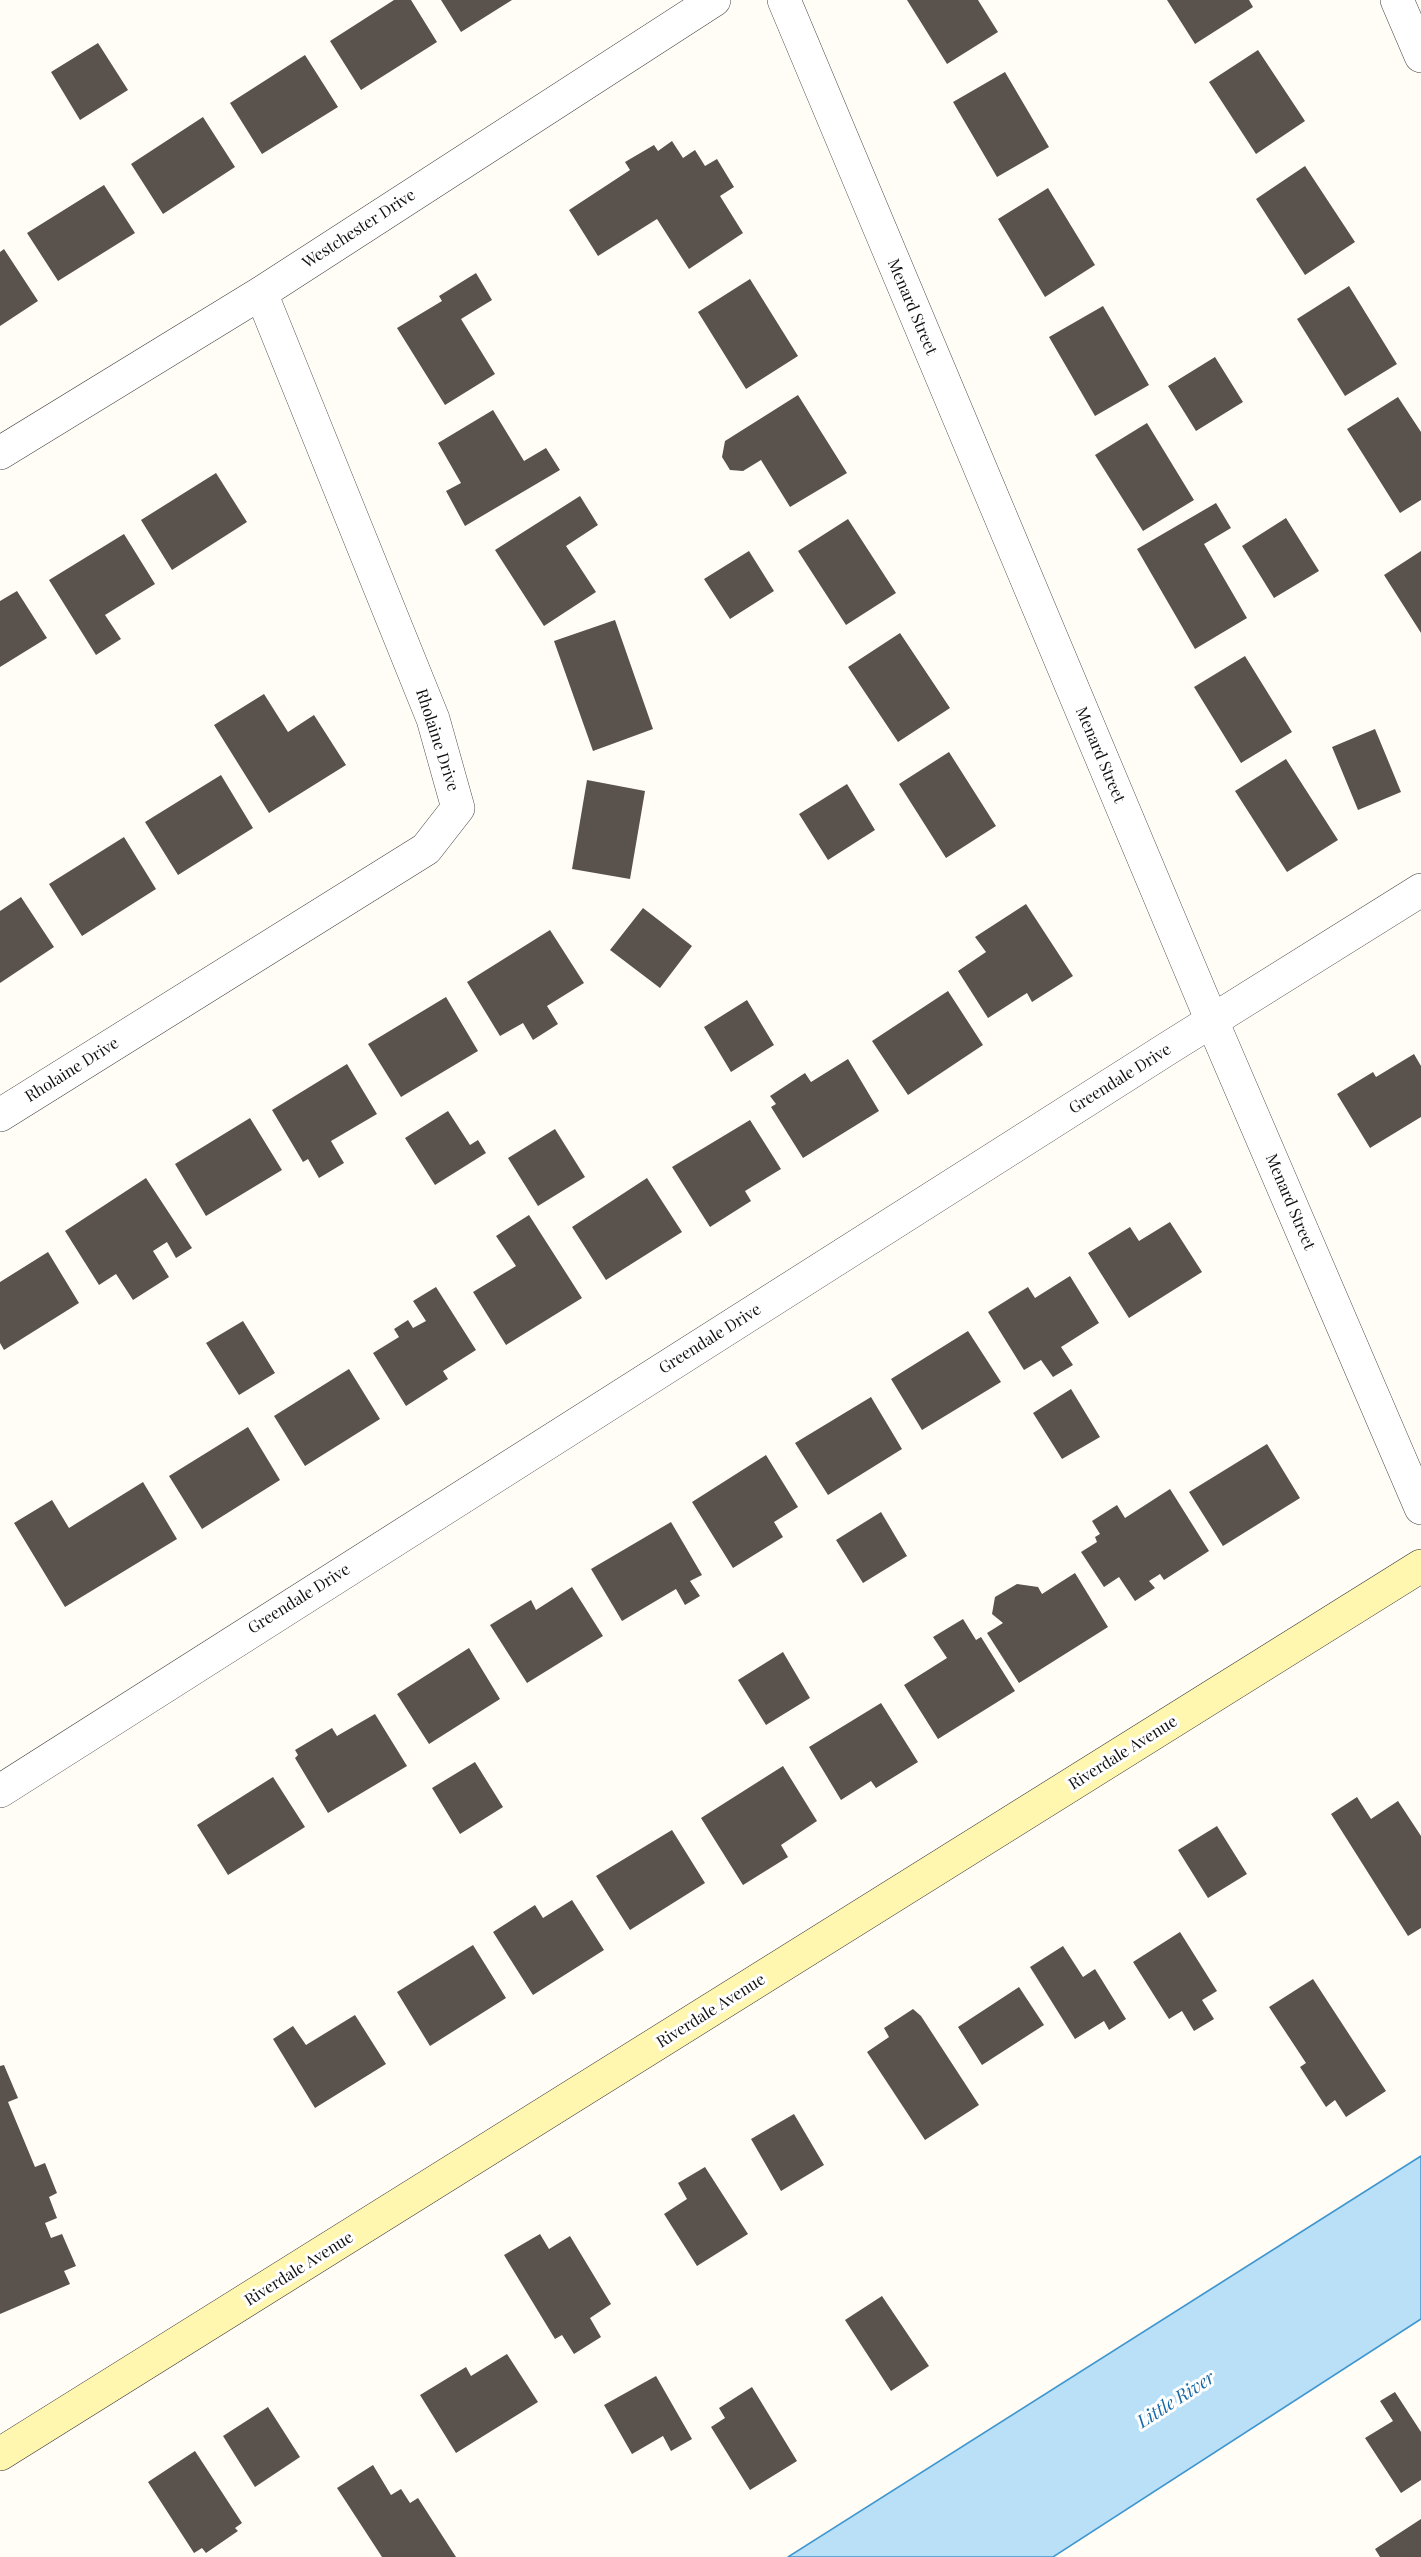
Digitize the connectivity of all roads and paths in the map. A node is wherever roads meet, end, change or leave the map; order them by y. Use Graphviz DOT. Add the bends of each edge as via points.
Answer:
graph roads {
  1 [pos="714,0"];
  2 [pos="784,0"];
  3 [pos="1397,0"];
  4 [pos="1421,56"];
  5 [pos="261,292"];
  6 [pos="0,453"];
  7 [pos="1421,890"];
  8 [pos="1212,1021"];
  9 [pos="0,1115"];
  10 [pos="1421,1508"];
  11 [pos="1421,1566"];
  12 [pos="0,1791"];
  13 [pos="0,2454"];
  1 -- 5 [label="street, Westchester Drive"];
  2 -- 8 [label="street, Menard Street"];
  3 -- 4 [label="street"];
  5 -- 6 [label="street, Westchester Drive"];
  5 -- 9 [label="street, Rholaine Drive" via="433,719 458,808 426,849"];
  7 -- 8 [label="street, Greendale Drive"];
  8 -- 10 [label="street, Menard Street"];
  8 -- 12 [label="street, Greendale Drive"];
  11 -- 13 [label="street, Riverdale Avenue"];
}
